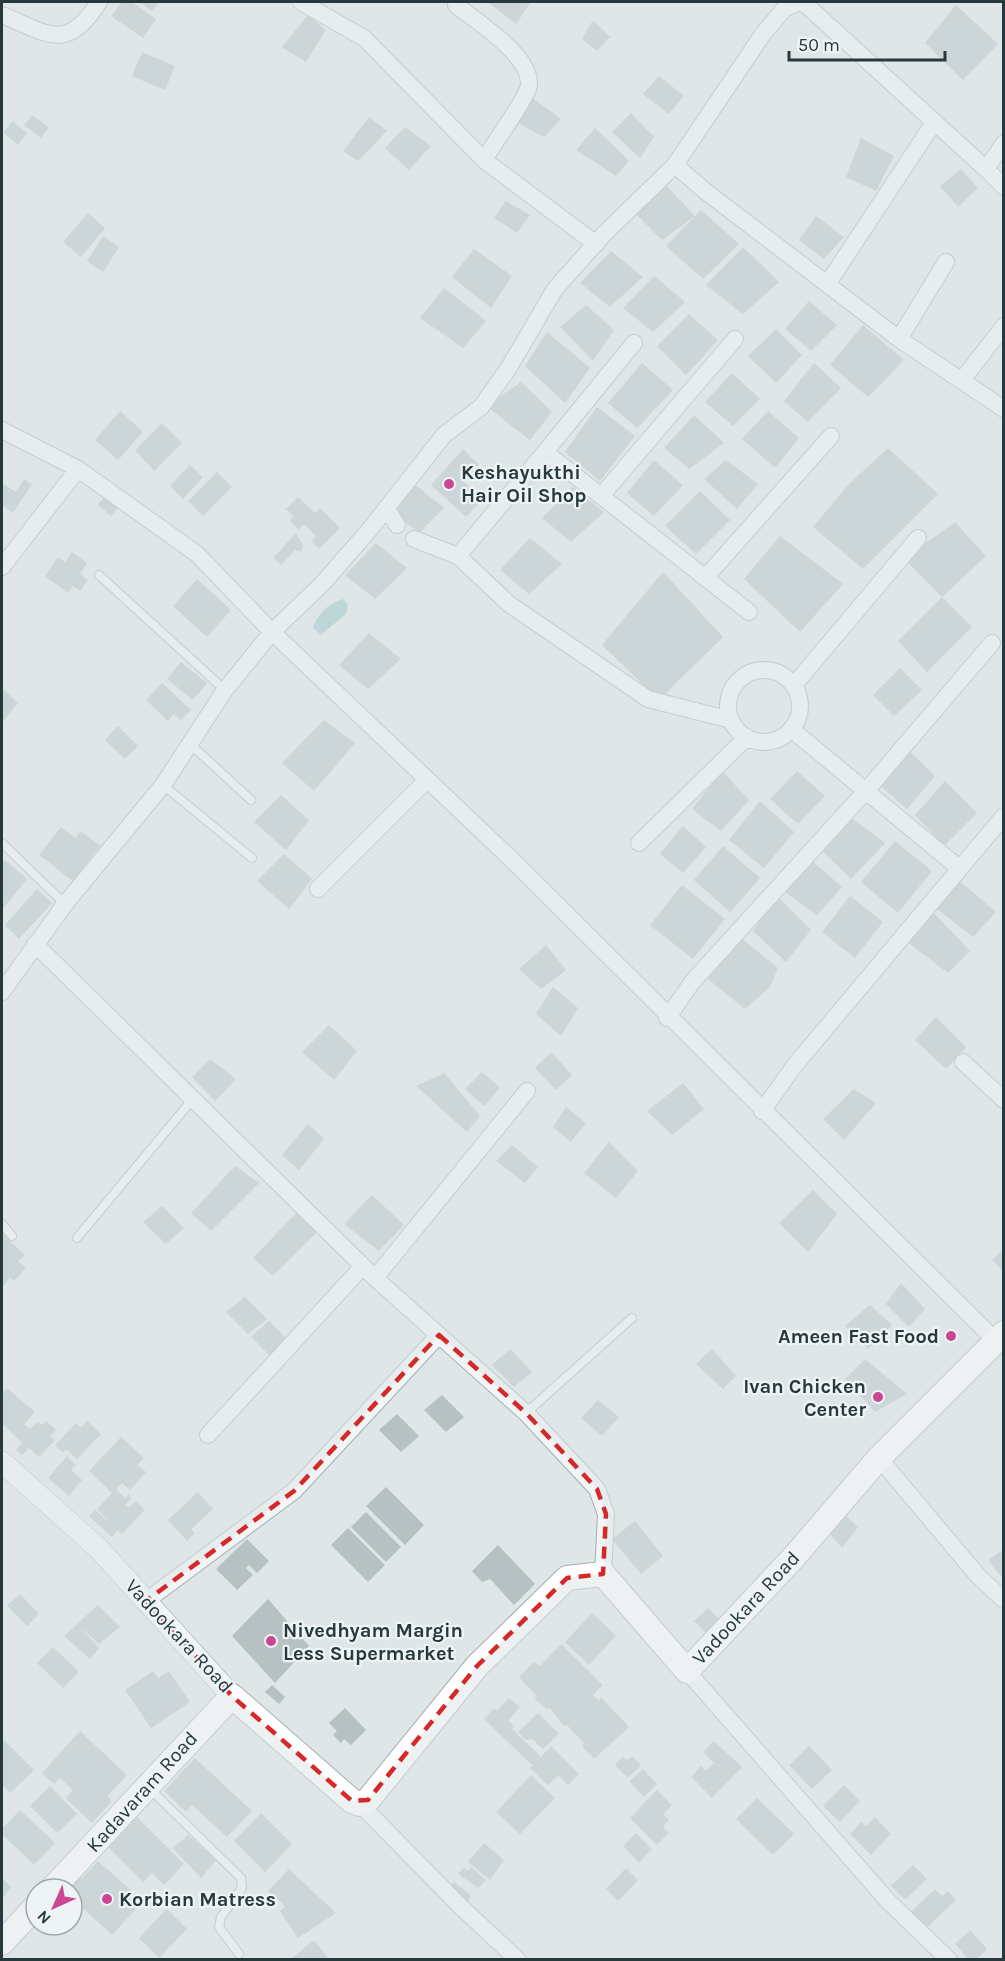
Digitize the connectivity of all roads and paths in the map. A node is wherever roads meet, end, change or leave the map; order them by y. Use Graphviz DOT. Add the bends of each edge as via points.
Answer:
graph roads {
  1 [pos="99,2"];
  2 [pos="301,2"];
  3 [pos="798,2"];
  4 [pos="803,2"];
  5 [pos="456,5"];
  6 [pos="2,15"];
  7 [pos="933,124"];
  8 [pos="1004,142"];
  9 [pos="484,160"];
  10 [pos="675,165"];
  11 [pos="986,169"];
  12 [pos="1004,186"];
  13 [pos="596,244"];
  14 [pos="946,262"];
  15 [pos="828,283"];
  16 [pos="1004,326"];
  17 [pos="735,339"];
  18 [pos="899,339"];
  19 [pos="634,343"];
  20 [pos="962,380"];
  21 [pos="1004,409"];
  22 [pos="2,430"];
  23 [pos="831,436"];
  24 [pos="544,452"];
  25 [pos="78,469"];
  26 [pos="601,496"];
  27 [pos="387,509"];
  28 [pos="397,525"];
  29 [pos="918,538"];
  30 [pos="414,539"];
  31 [pos="458,556"];
  32 [pos="2,567"];
  33 [pos="99,575"];
  34 [pos="705,578"];
  35 [pos="749,612"];
  36 [pos="272,632"];
  37 [pos="992,643"];
  38 [pos="794,686"];
  39 [pos="225,690"];
  40 [pos="731,720"];
  41 [pos="791,729"];
  42 [pos="747,737"];
  43 [pos="190,744"];
  44 [pos="427,780"];
  45 [pos="163,785"];
  46 [pos="864,792"];
  47 [pos="251,800"];
  48 [pos="1004,816"];
  49 [pos="2,843"];
  50 [pos="639,843"];
  51 [pos="252,858"];
  52 [pos="958,868"];
  53 [pos="318,889"];
  54 [pos="65,904"];
  55 [pos="35,944"];
  56 [pos="2,992"];
  57 [pos="667,1018"];
  58 [pos="963,1062"];
  59 [pos="527,1091"];
  60 [pos="192,1100"];
  61 [pos="1004,1100"];
  62 [pos="762,1111"];
  63 [pos="2,1224"];
  64 [pos="12,1236"];
  65 [pos="77,1239"];
  66 [pos="363,1266"];
  67 [pos="375,1278"];
  68 [pos="632,1318"];
  69 [pos="439,1335"];
  70 [pos="1000,1337"];
  71 [pos="526,1413"];
  72 [pos="208,1435"];
  73 [pos="879,1458"];
  74 [pos="2,1462"];
  75 [pos="603,1574"];
  76 [pos="1004,1600"];
  77 [pos="146,1601"];
  78 [pos="687,1671"];
  79 [pos="232,1695"];
  80 [pos="147,1786"];
  81 [pos="360,1804"];
  82 [pos="63,1877"];
  83 [pos="24,1919"];
  84 [pos="2,1943"];
  85 [pos="239,1953"];
  86 [pos="518,1959"];
  87 [pos="949,1959"];
  1 -- 6 [label="street" via="75,32 56,37"];
  2 -- 9 [label="street" via="364,38"];
  3 -- 10 [label="street" via="784,9 763,34"];
  4 -- 7 [label="street"];
  5 -- 9 [label="street" via="518,57 529,74 528,89"];
  7 -- 11 [label="street"];
  7 -- 15 [label="street"];
  8 -- 11 [label="street"];
  9 -- 13 [label="street"];
  10 -- 13 [label="street"];
  10 -- 15 [label="street"];
  11 -- 12 [label="street"];
  13 -- 27 [label="street" via="555,289 481,407 444,435"];
  14 -- 18 [label="street"];
  15 -- 18 [label="street"];
  16 -- 20 [label="street"];
  17 -- 26 [label="street"];
  18 -- 20 [label="street"];
  19 -- 24 [label="street"];
  20 -- 21 [label="street"];
  22 -- 25 [label="street"];
  23 -- 34 [label="street"];
  24 -- 26 [label="street"];
  24 -- 31 [label="street"];
  25 -- 32 [label="street"];
  25 -- 36 [label="street" via="197,554"];
  26 -- 34 [label="street"];
  27 -- 28 [label="street"];
  27 -- 36 [label="street" via="323,583"];
  29 -- 38 [label="street"];
  30 -- 31 [label="street"];
  31 -- 40 [label="street" via="509,604 648,699"];
  33 -- 39 [label="lane"];
  34 -- 35 [label="street"];
  36 -- 39 [label="street"];
  36 -- 44 [label="street"];
  37 -- 46 [label="street"];
  38 -- 40 [label="street" via="775,671 752,672 741,677 729,697"];
  38 -- 41 [label="street" via="800,708"];
  39 -- 43 [label="street"];
  40 -- 42 [label="street"];
  41 -- 42 [label="street" via="770,741"];
  41 -- 46 [label="street"];
  42 -- 50 [label="street"];
  43 -- 45 [label="street"];
  43 -- 47 [label="lane"];
  44 -- 53 [label="street"];
  44 -- 57 [label="street" via="510,858"];
  45 -- 51 [label="lane"];
  45 -- 54 [label="street"];
  46 -- 52 [label="street"];
  46 -- 57 [label="street" via="693,981"];
  48 -- 52 [label="street"];
  49 -- 54 [label="lane"];
  52 -- 62 [label="street" via="795,1065"];
  54 -- 55 [label="street"];
  55 -- 56 [label="street"];
  55 -- 60 [label="street"];
  57 -- 62 [label="street"];
  58 -- 61 [label="street"];
  59 -- 67 [label="street"];
  60 -- 65 [label="lane"];
  60 -- 66 [label="street"];
  62 -- 70 [label="street"];
  63 -- 64 [label="lane"];
  66 -- 67 [label="street"];
  66 -- 72 [label="street"];
  67 -- 69 [label="street"];
  68 -- 71 [label="lane"];
  69 -- 71 [label="street"];
  69 -- 77 [label="street" via="294,1491"];
  70 -- 73 [label="main road, Vadookara Road"];
  71 -- 75 [label="street" via="597,1489 606,1514"];
  73 -- 76 [label="street" via="979,1577"];
  73 -- 78 [label="main road, Vadookara Road" via="794,1557"];
  74 -- 77 [label="street, Vadookara Road" via="99,1549"];
  75 -- 78 [label="main road, Vadookara Road"];
  75 -- 81 [label="main road" via="567,1578 477,1666 368,1800"];
  77 -- 79 [label="street, Vadookara Road"];
  78 -- 87 [label="street" via="887,1900"];
  79 -- 80 [label="main road, Kadavaram Road"];
  79 -- 81 [label="main road, Vadookara Road" via="352,1802"];
  80 -- 82 [label="main road, Kadavaram Road"];
  80 -- 85 [label="lane" via="241,1878 242,1888 221,1917 219,1927"];
  81 -- 86 [label="street, Vadookara Road"];
  83 -- 84 [label="main road"];
}
